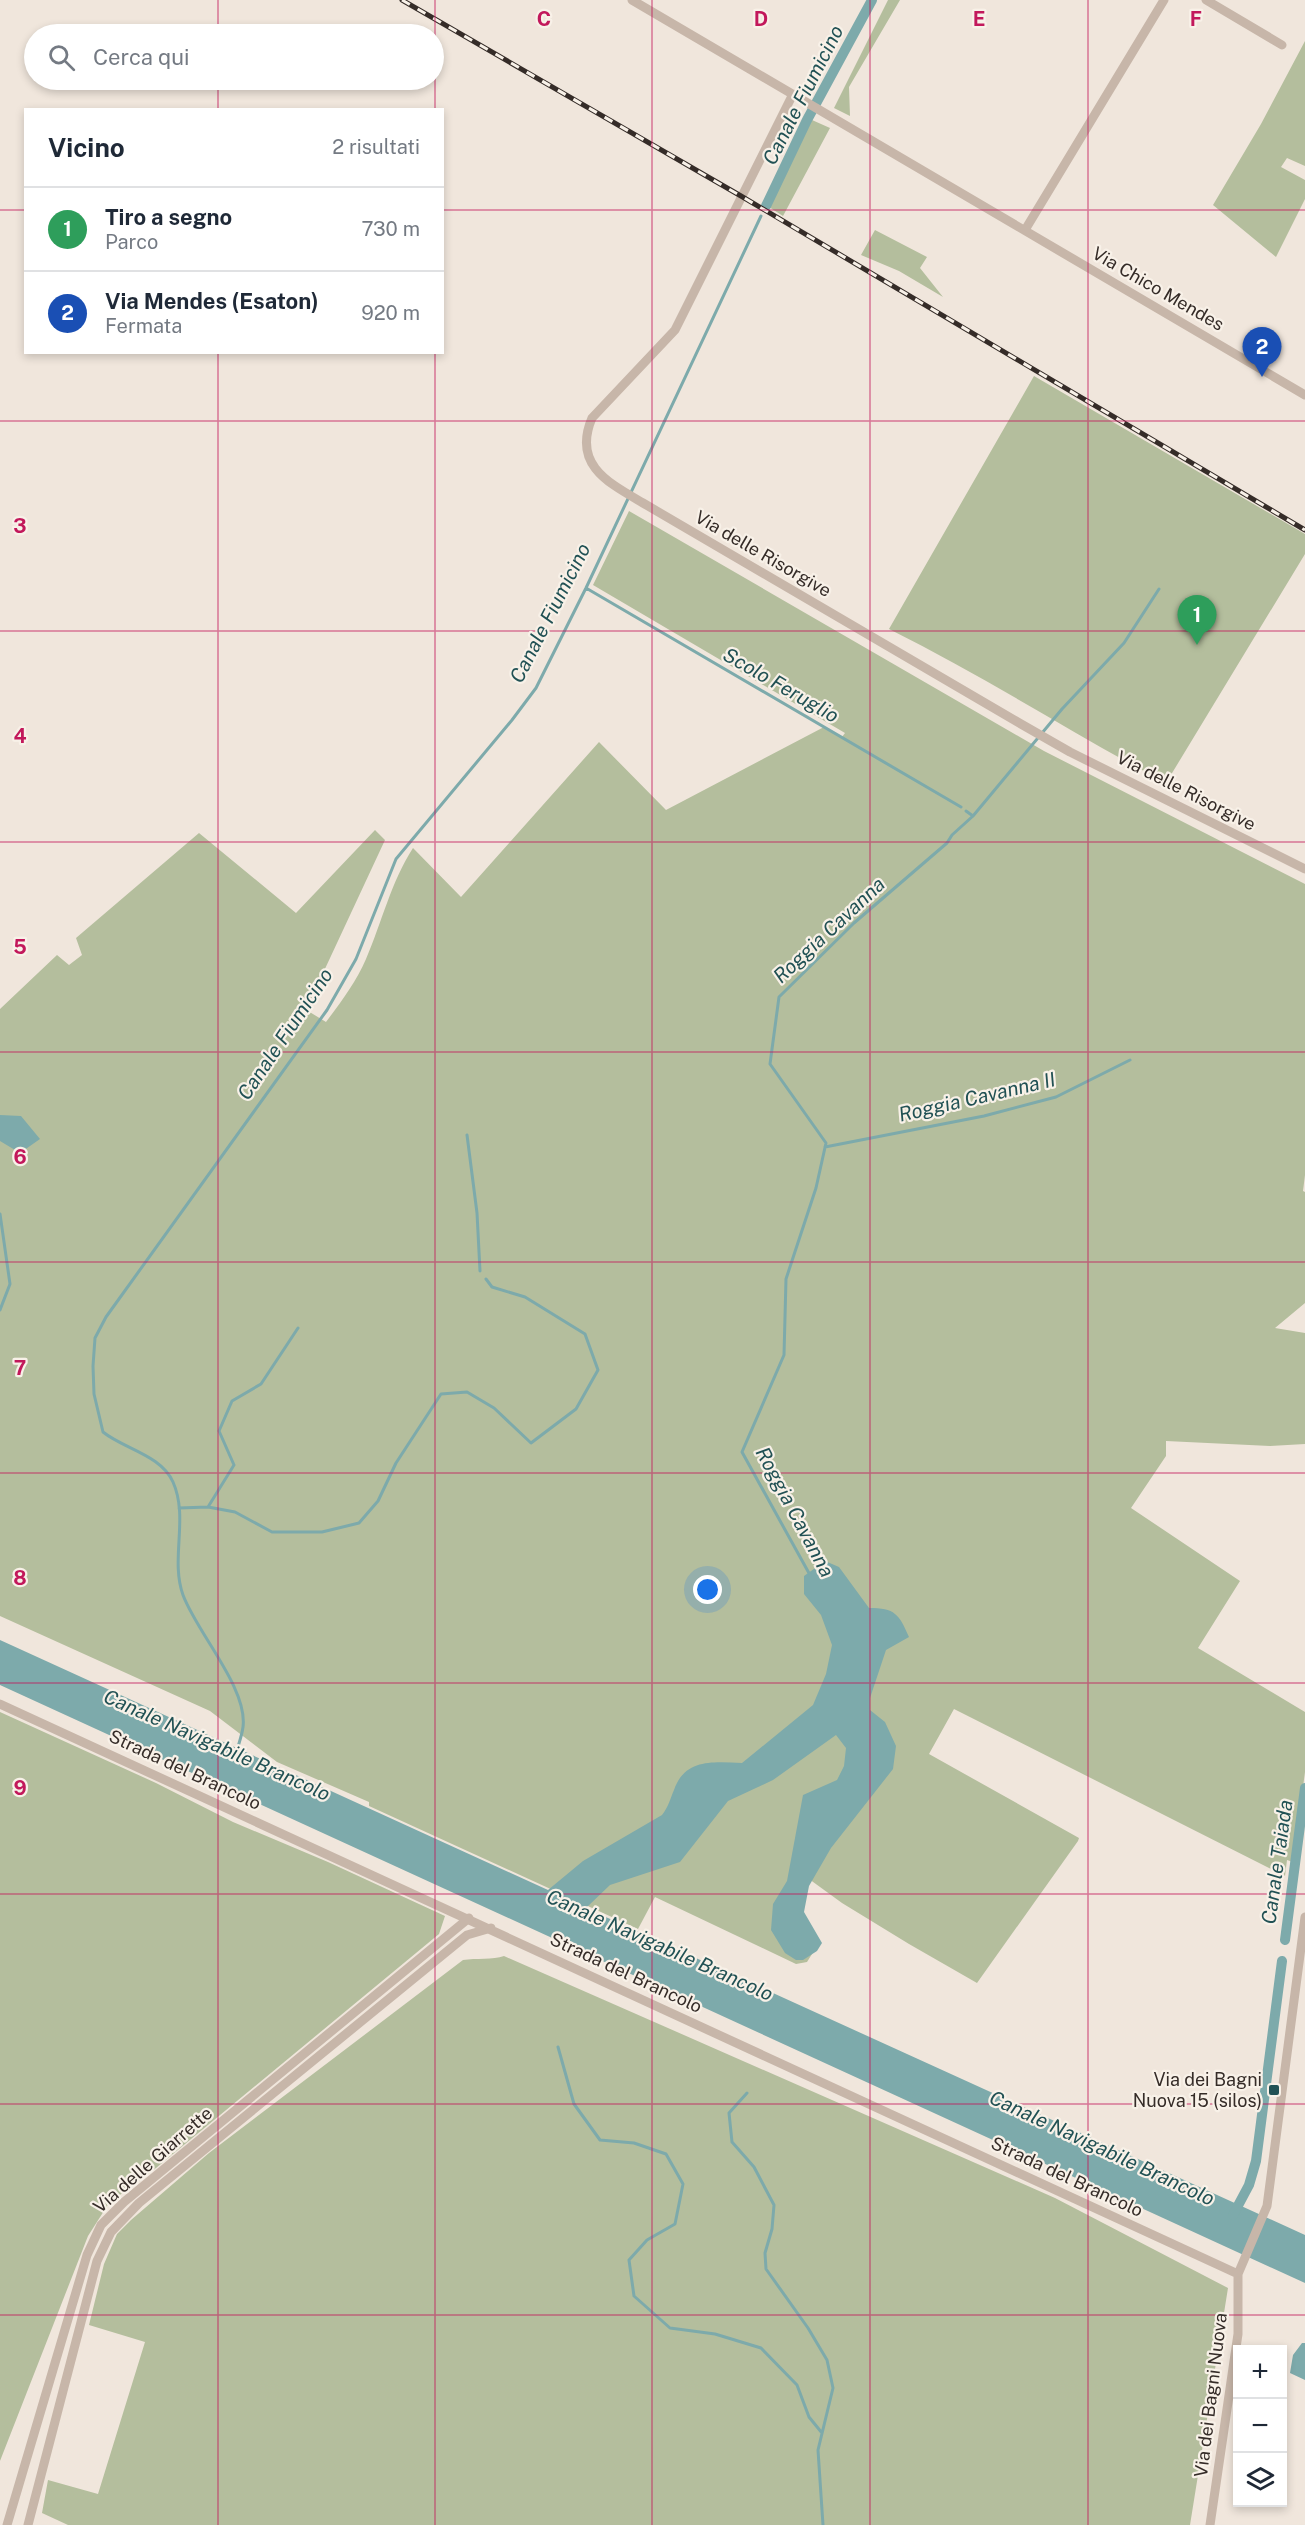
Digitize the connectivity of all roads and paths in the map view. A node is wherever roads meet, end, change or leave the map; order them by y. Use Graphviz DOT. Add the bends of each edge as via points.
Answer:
graph roads {
  1 [pos="632,0"];
  2 [pos="1164,0"];
  3 [pos="1206,0"];
  4 [pos="1282,45"];
  5 [pos="793,94"];
  6 [pos="1025,230"];
  7 [pos="1305,394"];
  8 [pos="1305,869"];
  9 [pos="0,1704"];
  10 [pos="454,1912"];
  11 [pos="1305,1917"];
  12 [pos="469,1918"];
  13 [pos="486,1926"];
  14 [pos="456,1929"];
  15 [pos="1238,2274"];
  16 [pos="7,2525"];
  17 [pos="28,2525"];
  18 [pos="1210,2525"];
  1 -- 5 [label="street, Via Chico Mendes"];
  2 -- 6 [label="street"];
  3 -- 4 [label="street"];
  5 -- 6 [label="street, Via Chico Mendes"];
  5 -- 8 [label="street, Via delle Risorgive" via="675,330 592,418 586,431 588,456 596,471 621,490 1070,752"];
  6 -- 7 [label="street, Via Chico Mendes"];
  9 -- 10 [label="street, Strada del Brancolo"];
  10 -- 12 [label="street, Strada del Brancolo"];
  10 -- 14 [label="street"];
  11 -- 15 [label="street, Via dei Bagni Nuova" via="1267,2206"];
  12 -- 13 [label="street, Strada del Brancolo"];
  12 -- 14 [label="street, Via delle Giarrette"];
  13 -- 15 [label="street, Strada del Brancolo"];
  13 -- 17 [label="street, Via delle Giarrette" via="467,1935 139,2203 111,2232 97,2261"];
  14 -- 16 [label="street, Via delle Giarrette" via="101,2225 87,2255"];
  15 -- 18 [label="street, Via dei Bagni Nuova" via="1238,2334"];
}
